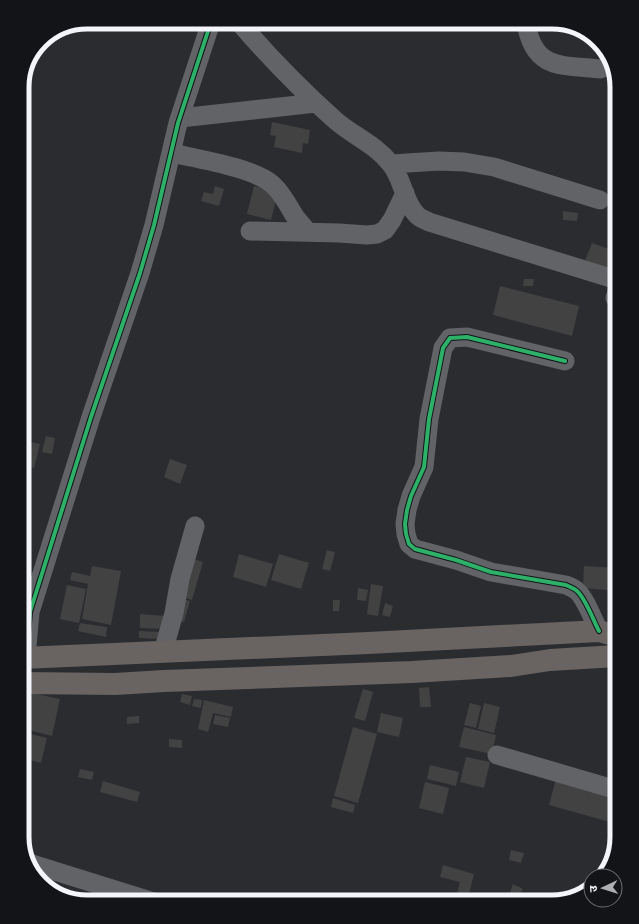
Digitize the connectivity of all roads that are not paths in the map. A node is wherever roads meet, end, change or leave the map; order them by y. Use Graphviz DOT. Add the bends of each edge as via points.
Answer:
graph roads {
  1 [pos="209,29"];
  2 [pos="245,29"];
  3 [pos="527,29"];
  4 [pos="601,69"];
  5 [pos="316,103"];
  6 [pos="180,118"];
  7 [pos="172,153"];
  8 [pos="391,164"];
  9 [pos="405,193"];
  10 [pos="600,200"];
  11 [pos="250,231"];
  12 [pos="308,232"];
  13 [pos="610,287"];
  14 [pos="565,361"];
  15 [pos="195,526"];
  16 [pos="29,620"];
  17 [pos="608,634"];
  18 [pos="163,652"];
  19 [pos="610,656"];
  20 [pos="29,658"];
  21 [pos="29,683"];
  22 [pos="497,755"];
  23 [pos="610,788"];
  24 [pos="37,865"];
  25 [pos="132,895"];
  1 -- 6 [label="street"];
  2 -- 5 [label="street" via="294,83"];
  3 -- 4 [label="street" via="534,50 544,60 560,65"];
  5 -- 6 [label="street"];
  5 -- 8 [label="street" via="350,132 371,144"];
  6 -- 7 [label="street"];
  7 -- 12 [label="street" via="226,165 262,178 283,196 295,217"];
  7 -- 16 [label="street" via="140,273 91,417"];
  8 -- 9 [label="street"];
  8 -- 10 [label="street" via="464,162 487,166"];
  9 -- 12 [label="street" via="392,220 385,230 377,234"];
  9 -- 13 [label="street" via="417,216 429,222"];
  11 -- 12 [label="street"];
  14 -- 17 [label="street" via="467,337 450,338 445,343 429,419 424,467 407,510 406,534 409,544 415,549 491,572 573,588"];
  15 -- 18 [label="street"];
  17 -- 18 [label="highway"];
  18 -- 20 [label="highway"];
  19 -- 21 [label="highway" via="412,672 114,684"];
  22 -- 23 [label="street"];
  24 -- 25 [label="street"];
}
